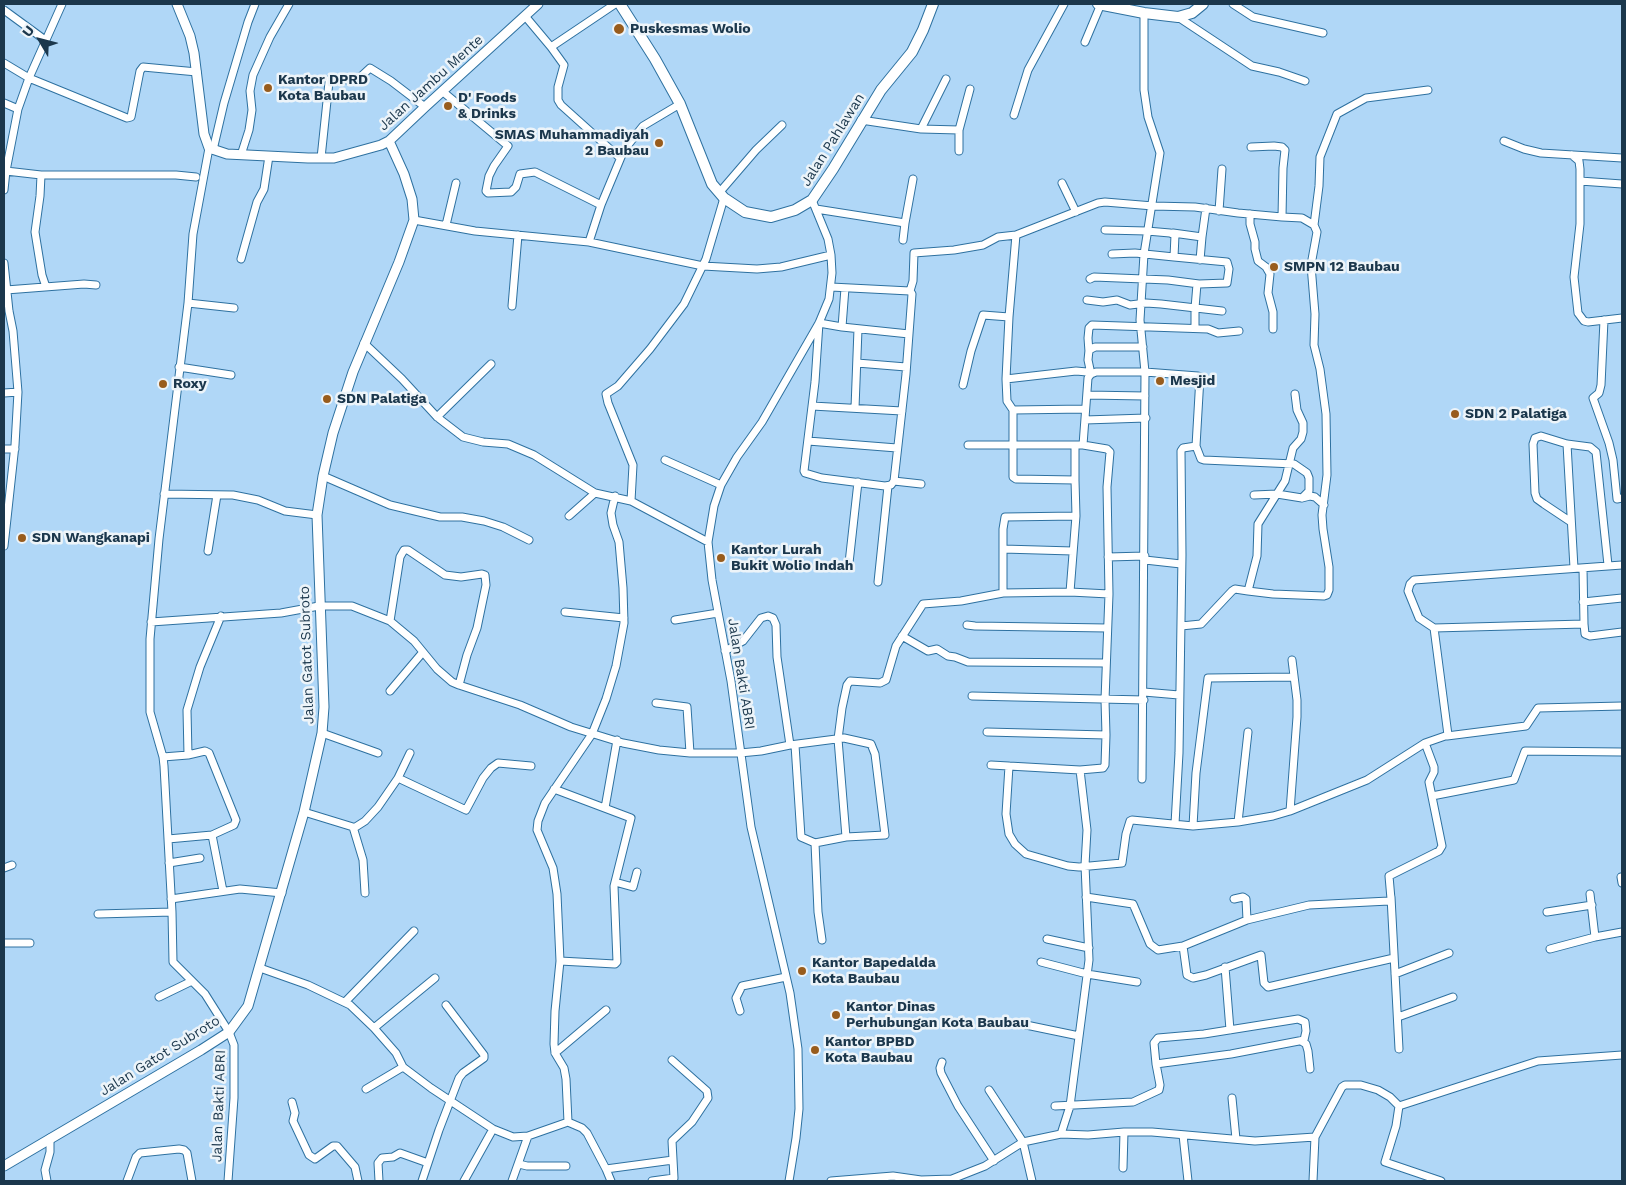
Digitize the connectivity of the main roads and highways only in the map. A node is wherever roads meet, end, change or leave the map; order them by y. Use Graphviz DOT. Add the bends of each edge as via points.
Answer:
graph roads {
  1 [pos="178,4"];
  2 [pos="538,4"];
  3 [pos="620,4"];
  4 [pos="933,4"];
  5 [pos="1100,4"];
  6 [pos="1203,4"];
  7 [pos="389,141"];
  8 [pos="4,1166"];
  1 -- 7 [label="main road, Jalan Jambu Mente" via="190,36 204,134 211,149 227,154 334,158"];
  2 -- 7 [label="main road, Jalan Jambu Mente"];
  3 -- 4 [label="highway, Jalan Pahlawan" via="680,104 709,178 722,195 745,212 771,217 814,205 880,90 912,52"];
  5 -- 6 [label="highway" via="1178,17 1192,13"];
  7 -- 8 [label="main road, Jalan Gatot Subroto" via="412,199 414,220 344,397 323,476 317,515 324,707 322,733 304,812 248,1006 228,1032 201,1050"];
}
